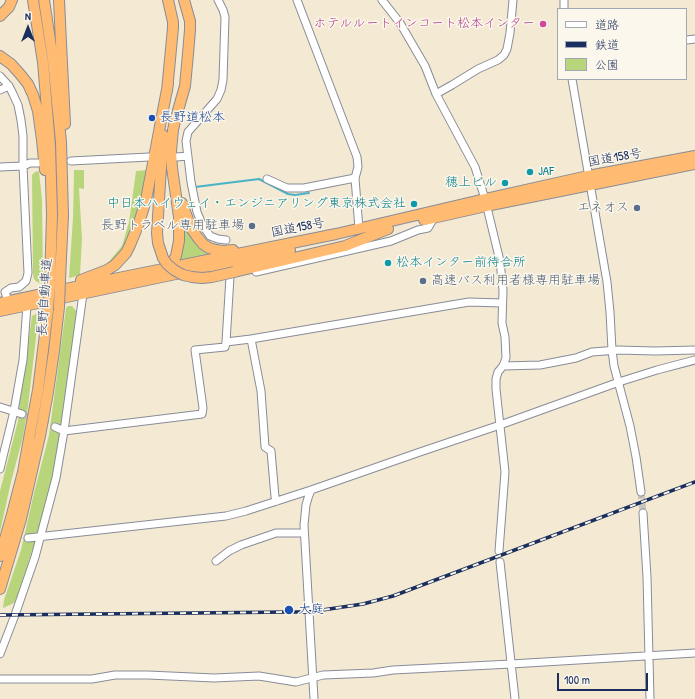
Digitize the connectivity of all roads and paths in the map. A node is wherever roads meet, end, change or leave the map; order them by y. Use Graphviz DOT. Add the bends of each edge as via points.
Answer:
graph roads {
  1 [pos="12,0"];
  2 [pos="33,0"];
  3 [pos="44,0"];
  4 [pos="59,0"];
  5 [pos="167,0"];
  6 [pos="218,0"];
  7 [pos="297,0"];
  8 [pos="382,0"];
  9 [pos="513,0"];
  10 [pos="184,2"];
  11 [pos="0,16"];
  12 [pos="695,39"];
  13 [pos="687,40"];
  14 [pos="0,56"];
  15 [pos="0,76"];
  16 [pos="572,80"];
  17 [pos="168,84"];
  18 [pos="9,86"];
  19 [pos="0,90"];
  20 [pos="436,94"];
  21 [pos="176,156"];
  22 [pos="188,156"];
  23 [pos="695,156"];
  24 [pos="149,157"];
  25 [pos="71,161"];
  26 [pos="38,163"];
  27 [pos="695,164"];
  28 [pos="23,166"];
  29 [pos="0,167"];
  30 [pos="172,168"];
  31 [pos="355,178"];
  32 [pos="267,179"];
  33 [pos="589,181"];
  34 [pos="486,202"];
  35 [pos="63,215"];
  36 [pos="434,218"];
  37 [pos="359,229"];
  38 [pos="388,229"];
  39 [pos="226,240"];
  40 [pos="274,246"];
  41 [pos="223,264"];
  42 [pos="170,268"];
  43 [pos="232,275"];
  44 [pos="162,278"];
  45 [pos="50,282"];
  46 [pos="84,294"];
  47 [pos="3,298"];
  48 [pos="26,301"];
  49 [pos="502,303"];
  50 [pos="0,311"];
  51 [pos="251,339"];
  52 [pos="226,342"];
  53 [pos="612,350"];
  54 [pos="695,350"];
  55 [pos="695,360"];
  56 [pos="503,366"];
  57 [pos="619,382"];
  58 [pos="0,407"];
  59 [pos="14,411"];
  60 [pos="22,414"];
  61 [pos="500,425"];
  62 [pos="55,427"];
  63 [pos="64,430"];
  64 [pos="0,469"];
  65 [pos="311,490"];
  66 [pos="641,492"];
  67 [pos="277,501"];
  68 [pos="643,514"];
  69 [pos="304,533"];
  70 [pos="41,536"];
  71 [pos="28,538"];
  72 [pos="499,552"];
  73 [pos="0,556"];
  74 [pos="216,560"];
  75 [pos="500,562"];
  76 [pos="0,590"];
  77 [pos="695,653"];
  78 [pos="0,654"];
  79 [pos="650,656"];
  80 [pos="511,664"];
  81 [pos="312,678"];
  82 [pos="0,679"];
  83 [pos="314,699"];
  84 [pos="515,699"];
  85 [pos="650,699"];
  1 -- 11 [label="highway"];
  2 -- 45 [label="highway, 長野自動車道" via="43,62 50,146"];
  3 -- 35 [label="highway, 長野自動車道" via="60,135"];
  4 -- 35 [label="highway" via="68,179 68,210"];
  5 -- 17 [label="highway" via="173,28"];
  6 -- 22 [label="street" via="225,17 223,80 217,99 188,132"];
  7 -- 31 [label="street" via="357,157"];
  8 -- 20 [label="street" via="400,23"];
  9 -- 20 [label="street" via="510,33 504,54 498,60"];
  10 -- 30 [label="highway" via="190,22 189,42 185,86 173,130"];
  12 -- 13 [label="street"];
  14 -- 45 [label="highway" via="11,64 28,84 38,111 46,179"];
  15 -- 18 [label="street"];
  16 -- 33 [label="street"];
  17 -- 43 [label="highway, bridge" via="157,233 163,258 174,270 183,275 202,278"];
  17 -- 48 [label="highway" via="146,200 126,253 107,270"];
  18 -- 19 [label="street"];
  18 -- 28 [label="street" via="22,120"];
  20 -- 34 [label="street" via="475,167"];
  21 -- 22 [label="street"];
  22 -- 39 [label="street" via="197,212 202,224 210,236"];
  23 -- 33 [label="highway, 国道158号"];
  24 -- 25 [label="street"];
  26 -- 28 [label="street"];
  27 -- 33 [label="highway, 国道158号"];
  28 -- 29 [label="street"];
  28 -- 47 [label="street" via="28,273 26,281 19,287 10,288"];
  30 -- 40 [label="highway" via="191,228 209,248 231,251"];
  30 -- 42 [label="highway" via="179,217 179,241"];
  31 -- 32 [label="street" via="304,188 287,188"];
  31 -- 37 [label="street"];
  33 -- 34 [label="highway, 国道158号"];
  33 -- 53 [label="street" via="607,282"];
  34 -- 36 [label="highway, 国道158号"];
  34 -- 37 [label="highway, 国道158号"];
  34 -- 49 [label="street" via="500,261"];
  35 -- 76 [label="highway, 長野自動車道, bridge" via="59,307 48,392 21,519"];
  36 -- 38 [label="highway, 国道158号"];
  36 -- 43 [label="street" via="428,228 391,241"];
  37 -- 40 [label="highway, 国道158号"];
  38 -- 41 [label="highway, 国道158号"];
  38 -- 43 [label="highway" via="344,246"];
  40 -- 42 [label="highway, 国道158号"];
  41 -- 43 [label="street" via="225,277"];
  41 -- 44 [label="highway, 国道158号"];
  42 -- 44 [label="highway"];
  42 -- 48 [label="highway, 国道158号"];
  43 -- 52 [label="street"];
  44 -- 46 [label="highway, 国道158号"];
  45 -- 73 [label="highway, 長野自動車道, bridge" via="38,390 21,479"];
  46 -- 48 [label="highway, 国道158号"];
  46 -- 63 [label="street"];
  47 -- 48 [label="highway, 国道158号"];
  48 -- 50 [label="highway, 国道158号"];
  48 -- 59 [label="street" via="22,360"];
  49 -- 51 [label="street" via="468,302"];
  49 -- 56 [label="street" via="506,358"];
  51 -- 52 [label="street"];
  51 -- 67 [label="street" via="261,391 265,447 272,450"];
  52 -- 63 [label="street" via="225,347 194,350 204,408 202,414"];
  53 -- 54 [label="street"];
  53 -- 56 [label="street" via="592,352 540,365"];
  53 -- 57 [label="street"];
  55 -- 57 [label="street"];
  56 -- 61 [label="street" via="496,379"];
  57 -- 61 [label="street"];
  57 -- 66 [label="street"];
  58 -- 59 [label="street"];
  59 -- 60 [label="street"];
  59 -- 64 [label="street"];
  61 -- 65 [label="street"];
  61 -- 72 [label="street" via="505,472"];
  62 -- 63 [label="street"];
  63 -- 70 [label="street" via="56,478"];
  65 -- 67 [label="street"];
  65 -- 69 [label="street" via="306,505"];
  67 -- 70 [label="street" via="226,516"];
  68 -- 79 [label="street"];
  69 -- 74 [label="street" via="276,533 241,545"];
  69 -- 81 [label="street"];
  70 -- 71 [label="street"];
  70 -- 78 [label="street"];
  75 -- 80 [label="street"];
  77 -- 79 [label="street"];
  79 -- 80 [label="street"];
  79 -- 85 [label="street"];
  80 -- 81 [label="street" via="393,670"];
  80 -- 84 [label="street"];
  81 -- 82 [label="street" via="296,682 259,676 214,678 115,675 92,679"];
  81 -- 83 [label="street"];
}
